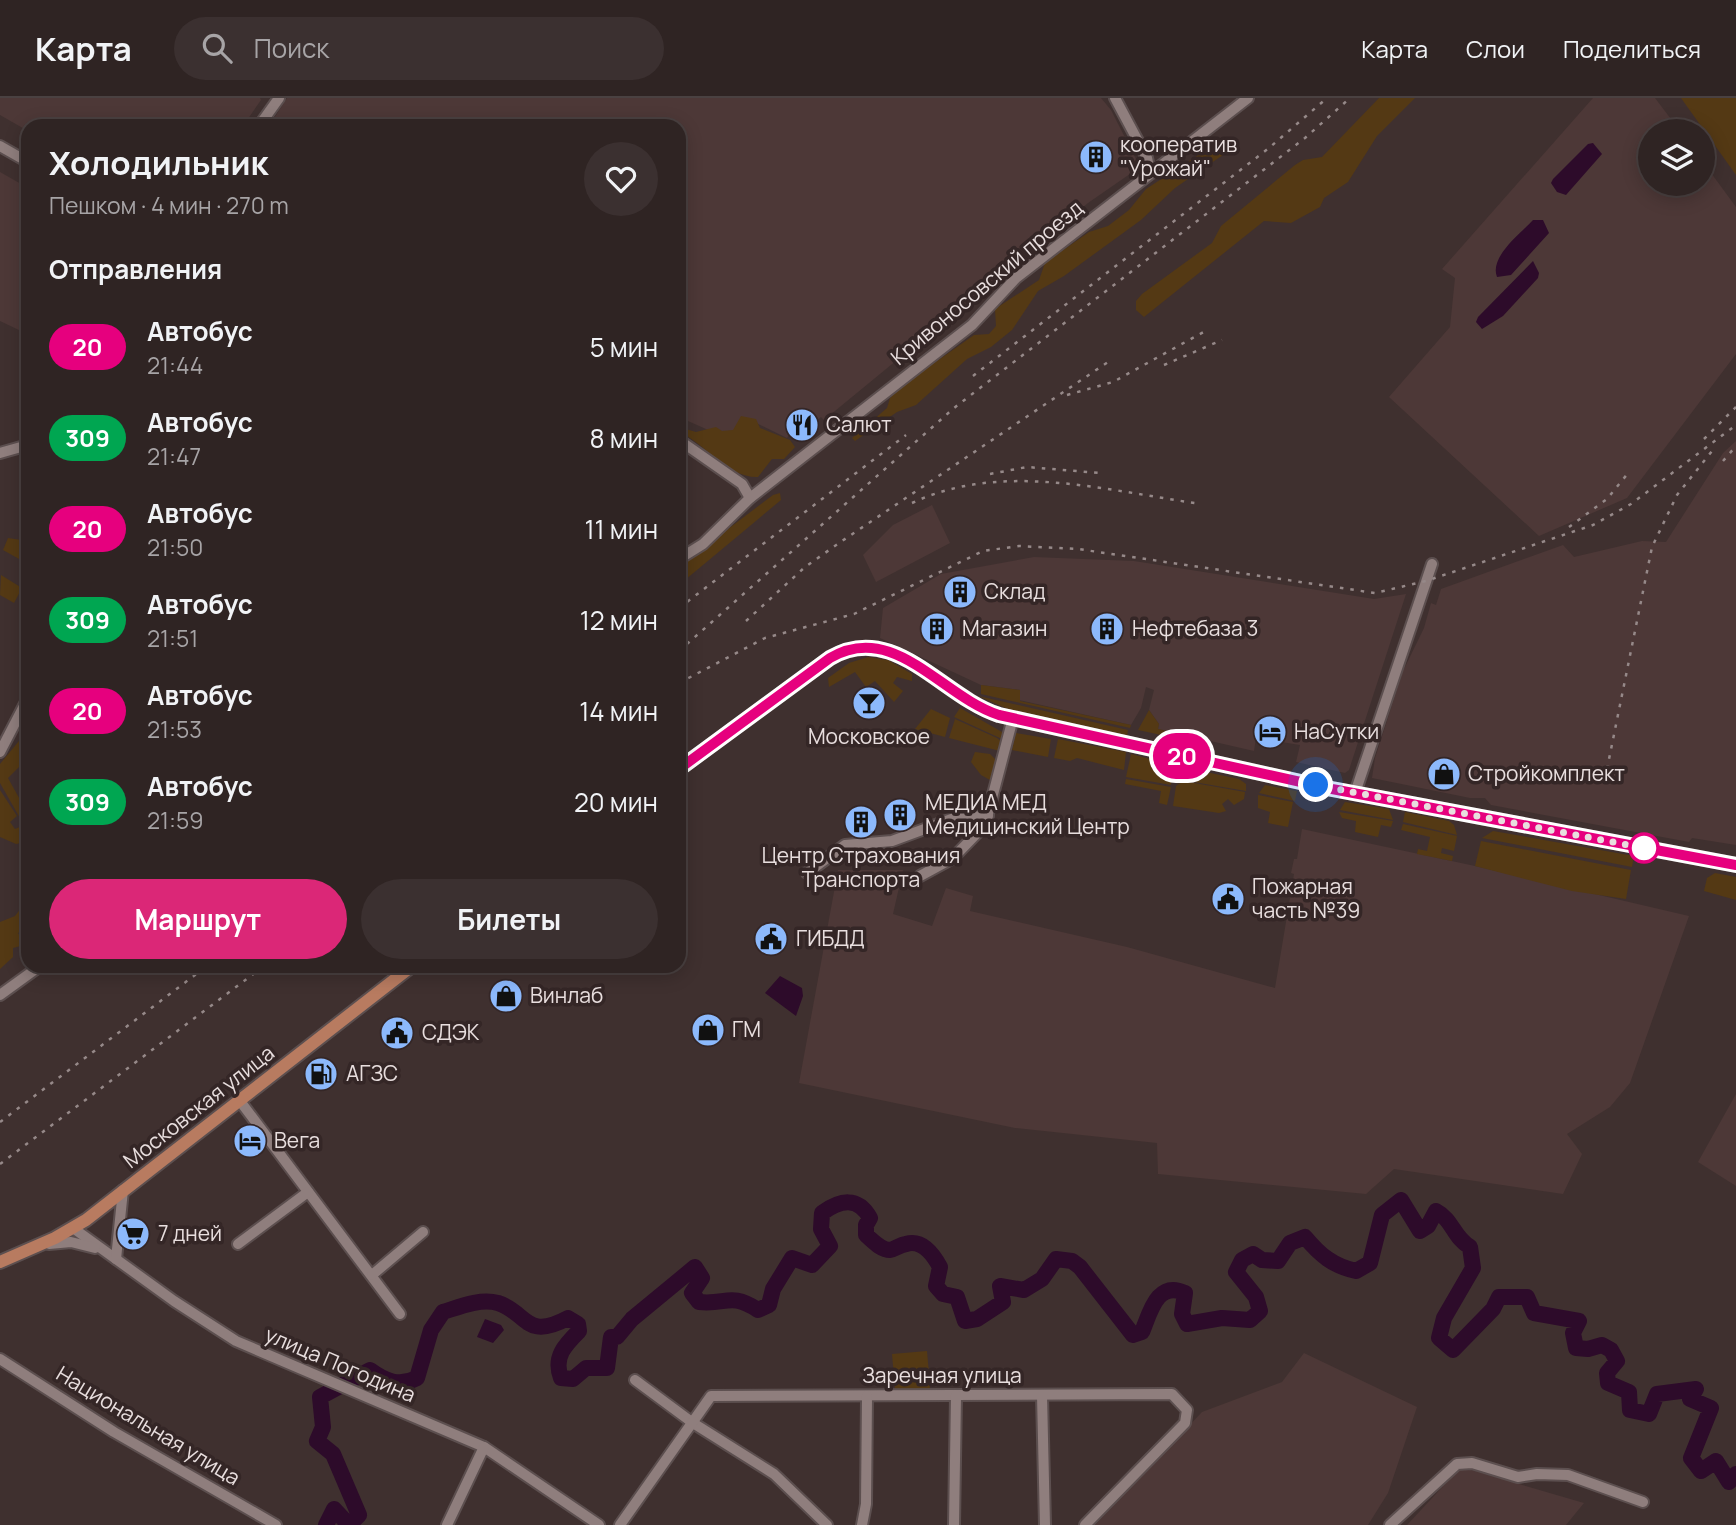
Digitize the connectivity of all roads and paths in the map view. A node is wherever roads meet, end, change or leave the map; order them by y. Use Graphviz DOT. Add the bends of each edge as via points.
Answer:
graph roads {
  1 [pos="279,98"];
  2 [pos="1115,98"];
  3 [pos="1248,98"];
  4 [pos="264,119"];
  5 [pos="0,146"];
  6 [pos="21,158"];
  7 [pos="1150,171"];
  8 [pos="686,445"];
  9 [pos="21,447"];
  10 [pos="0,453"];
  11 [pos="750,498"];
  12 [pos="686,555"];
  13 [pos="1432,564"];
  14 [pos="21,712"];
  15 [pos="1013,718"];
  16 [pos="0,752"];
  17 [pos="686,764"];
  18 [pos="1355,793"];
  19 [pos="988,817"];
  20 [pos="1736,865"];
  21 [pos="807,873"];
  22 [pos="920,876"];
  23 [pos="30,973"];
  24 [pos="403,973"];
  25 [pos="0,995"];
  26 [pos="240,1101"];
  27 [pos="123,1190"];
  28 [pos="308,1192"];
  29 [pos="74,1228"];
  30 [pos="423,1232"];
  31 [pos="238,1244"];
  32 [pos="33,1247"];
  33 [pos="104,1251"];
  34 [pos="116,1259"];
  35 [pos="0,1262"];
  36 [pos="372,1275"];
  37 [pos="400,1314"];
  38 [pos="0,1359"];
  39 [pos="635,1380"];
  40 [pos="956,1395"];
  41 [pos="1042,1395"];
  42 [pos="867,1396"];
  43 [pos="693,1423"];
  44 [pos="484,1447"];
  45 [pos="1643,1502"];
  46 [pos="276,1525"];
  47 [pos="447,1525"];
  48 [pos="599,1525"];
  49 [pos="620,1525"];
  50 [pos="827,1525"];
  51 [pos="862,1525"];
  52 [pos="954,1525"];
  53 [pos="1045,1525"];
  54 [pos="1085,1525"];
  55 [pos="1390,1525"];
  1 -- 4 [label="street"];
  2 -- 7 [label="street"];
  3 -- 7 [label="street, Кривоносовский проезд"];
  5 -- 6 [label="street"];
  7 -- 11 [label="street, Кривоносовский проезд" via="1140,184 1016,278 972,325"];
  8 -- 11 [label="street" via="742,484"];
  9 -- 10 [label="street"];
  11 -- 12 [label="street, Кривоносовский проезд"];
  13 -- 18 [label="street"];
  14 -- 16 [label="street"];
  15 -- 17 [label="main road" via="972,704 897,654 878,647 857,647 830,658"];
  15 -- 18 [label="main road"];
  15 -- 19 [label="street"];
  18 -- 20 [label="main road"];
  19 -- 21 [label="street" via="957,817 892,841 845,845"];
  19 -- 22 [label="street" via="953,858"];
  23 -- 25 [label="street"];
  24 -- 26 [label="main road, Московская улица"];
  26 -- 27 [label="main road, Московская улица"];
  26 -- 28 [label="street"];
  27 -- 29 [label="main road, Московская улица"];
  27 -- 34 [label="street"];
  28 -- 31 [label="street"];
  28 -- 36 [label="street"];
  29 -- 32 [label="main road, Московская улица"];
  29 -- 33 [label="street, улица Погодина"];
  30 -- 36 [label="street"];
  32 -- 33 [label="street" via="71,1242"];
  32 -- 35 [label="main road, Московская улица"];
  33 -- 34 [label="street, улица Погодина"];
  34 -- 44 [label="street, улица Погодина" via="236,1341"];
  36 -- 37 [label="street"];
  38 -- 46 [label="street, Национальная улица" via="114,1432"];
  39 -- 43 [label="street"];
  40 -- 41 [label="street, Заречная улица"];
  40 -- 42 [label="street, Заречная улица"];
  40 -- 52 [label="street"];
  41 -- 53 [label="street"];
  41 -- 54 [label="street, Заречная улица" via="1172,1394 1187,1410 1185,1423"];
  42 -- 43 [label="street, Заречная улица" via="711,1396"];
  42 -- 51 [label="street"];
  43 -- 49 [label="street"];
  43 -- 50 [label="street" via="774,1474"];
  44 -- 47 [label="street"];
  44 -- 48 [label="street, улица Погодина"];
  45 -- 55 [label="street" via="1568,1475 1518,1477 1472,1463 1457,1464"];
}
